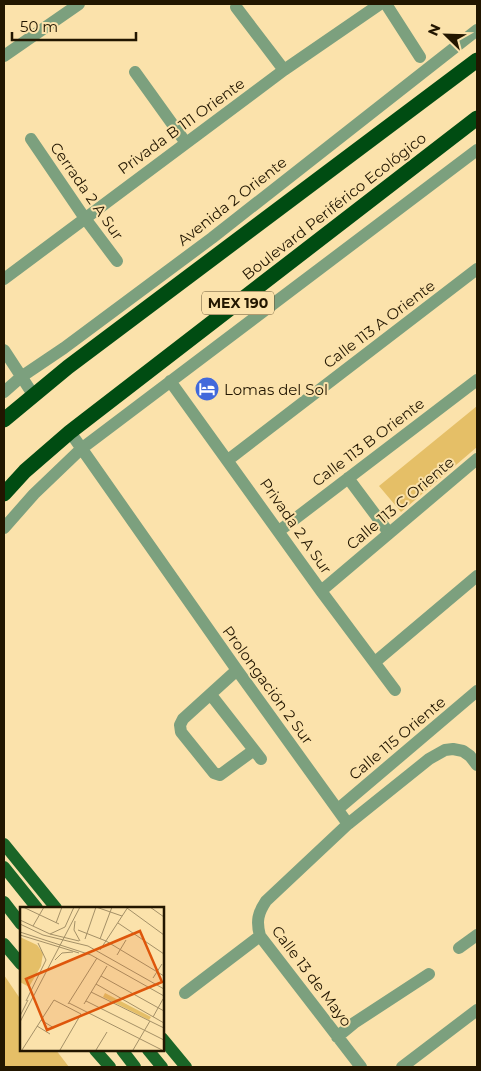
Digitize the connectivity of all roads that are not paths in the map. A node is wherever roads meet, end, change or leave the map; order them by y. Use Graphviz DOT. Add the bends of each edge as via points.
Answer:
graph roads {
  1 [pos="79,4"];
  2 [pos="380,4"];
  3 [pos="386,4"];
  4 [pos="236,7"];
  5 [pos="477,30"];
  6 [pos="4,56"];
  7 [pos="420,57"];
  8 [pos="477,60"];
  9 [pos="284,70"];
  10 [pos="136,72"];
  11 [pos="477,118"];
  12 [pos="31,139"];
  13 [pos="186,142"];
  14 [pos="477,150"];
  15 [pos="84,217"];
  16 [pos="117,262"];
  17 [pos="477,269"];
  18 [pos="4,279"];
  19 [pos="4,350"];
  20 [pos="21,377"];
  21 [pos="477,380"];
  22 [pos="170,381"];
  23 [pos="4,392"];
  24 [pos="34,396"];
  25 [pos="4,420"];
  26 [pos="70,432"];
  27 [pos="81,449"];
  28 [pos="477,459"];
  29 [pos="228,460"];
  30 [pos="348,478"];
  31 [pos="4,494"];
  32 [pos="4,528"];
  33 [pos="279,531"];
  34 [pos="389,533"];
  35 [pos="477,576"];
  36 [pos="321,591"];
  37 [pos="376,662"];
  38 [pos="237,670"];
  39 [pos="395,690"];
  40 [pos="477,691"];
  41 [pos="210,695"];
  42 [pos="477,766"];
  43 [pos="338,809"];
  44 [pos="348,824"];
  45 [pos="4,844"];
  46 [pos="4,867"];
  47 [pos="4,902"];
  48 [pos="35,907"];
  49 [pos="55,907"];
  50 [pos="20,923"];
  51 [pos="477,935"];
  52 [pos="260,936"];
  53 [pos="4,944"];
  54 [pos="459,948"];
  55 [pos="20,963"];
  56 [pos="428,974"];
  57 [pos="184,993"];
  58 [pos="477,1010"];
  59 [pos="338,1037"];
  60 [pos="164,1040"];
  61 [pos="96,1051"];
  62 [pos="123,1051"];
  63 [pos="149,1051"];
  64 [pos="160,1065"];
  65 [pos="110,1067"];
  66 [pos="136,1067"];
  67 [pos="186,1067"];
  68 [pos="361,1067"];
  69 [pos="402,1067"];
  1 -- 6 [label="street"];
  2 -- 9 [label="street, Privada B 111 Oriente"];
  3 -- 7 [label="street"];
  4 -- 9 [label="street"];
  5 -- 20 [label="street, Avenida 2 Oriente" via="212,238"];
  8 -- 24 [label="highway, Boulevard Periférico Ecológico / MEX 190" via="68,367"];
  9 -- 13 [label="street, Privada B 111 Oriente"];
  10 -- 13 [label="street"];
  11 -- 26 [label="highway, Boulevard Periférico Ecológico / MEX 190"];
  12 -- 15 [label="street, Cerrada 2 A Sur"];
  13 -- 15 [label="street, Privada B 111 Oriente"];
  14 -- 22 [label="street"];
  15 -- 16 [label="street, Cerrada 2 A Sur"];
  15 -- 18 [label="street, Privada B 111 Oriente"];
  17 -- 29 [label="street, Calle 113 A Oriente"];
  19 -- 20 [label="street"];
  20 -- 23 [label="street, Avenida 2 Oriente"];
  20 -- 24 [label="street"];
  21 -- 30 [label="street, Calle 113 B Oriente"];
  22 -- 27 [label="street"];
  22 -- 29 [label="street, Privada 2 A Sur"];
  24 -- 25 [label="highway, Boulevard Periférico Ecológico / MEX 190"];
  26 -- 27 [label="street, Prolongación 2 Sur"];
  26 -- 31 [label="highway, Boulevard Periférico Ecológico / MEX 190"];
  27 -- 32 [label="street"];
  27 -- 38 [label="street, Prolongación 2 Sur"];
  28 -- 34 [label="street, Calle 113 C Oriente"];
  29 -- 33 [label="street, Privada 2 A Sur"];
  30 -- 33 [label="street, Calle 113 B Oriente"];
  30 -- 34 [label="street"];
  33 -- 36 [label="street, Privada 2 A Sur"];
  34 -- 36 [label="street, Calle 113 C Oriente"];
  35 -- 37 [label="street"];
  36 -- 37 [label="street, Privada 2 A Sur"];
  37 -- 39 [label="street, Privada 2 A Sur"];
  38 -- 41 [label="street"];
  38 -- 43 [label="street, Prolongación 2 Sur"];
  40 -- 43 [label="street, Calle 115 Oriente"];
  41 -- 41 [label="street" via="258,754 220,775 181,732 180,725"];
  42 -- 44 [label="street" via="463,751 445,750 429,759"];
  43 -- 44 [label="street, Prolongación 2 Sur"];
  44 -- 52 [label="street, Calle 13 de Mayo" via="266,900 257,922"];
  45 -- 49 [label="main road"];
  46 -- 48 [label="main road"];
  47 -- 50 [label="main road"];
  51 -- 54 [label="street"];
  52 -- 57 [label="street"];
  52 -- 59 [label="street, Calle 13 de Mayo"];
  53 -- 55 [label="main road"];
  56 -- 59 [label="street"];
  58 -- 69 [label="street"];
  59 -- 68 [label="street, Calle 13 de Mayo"];
  60 -- 67 [label="main road"];
  61 -- 65 [label="main road"];
  62 -- 66 [label="main road"];
  63 -- 64 [label="main road"];
}
